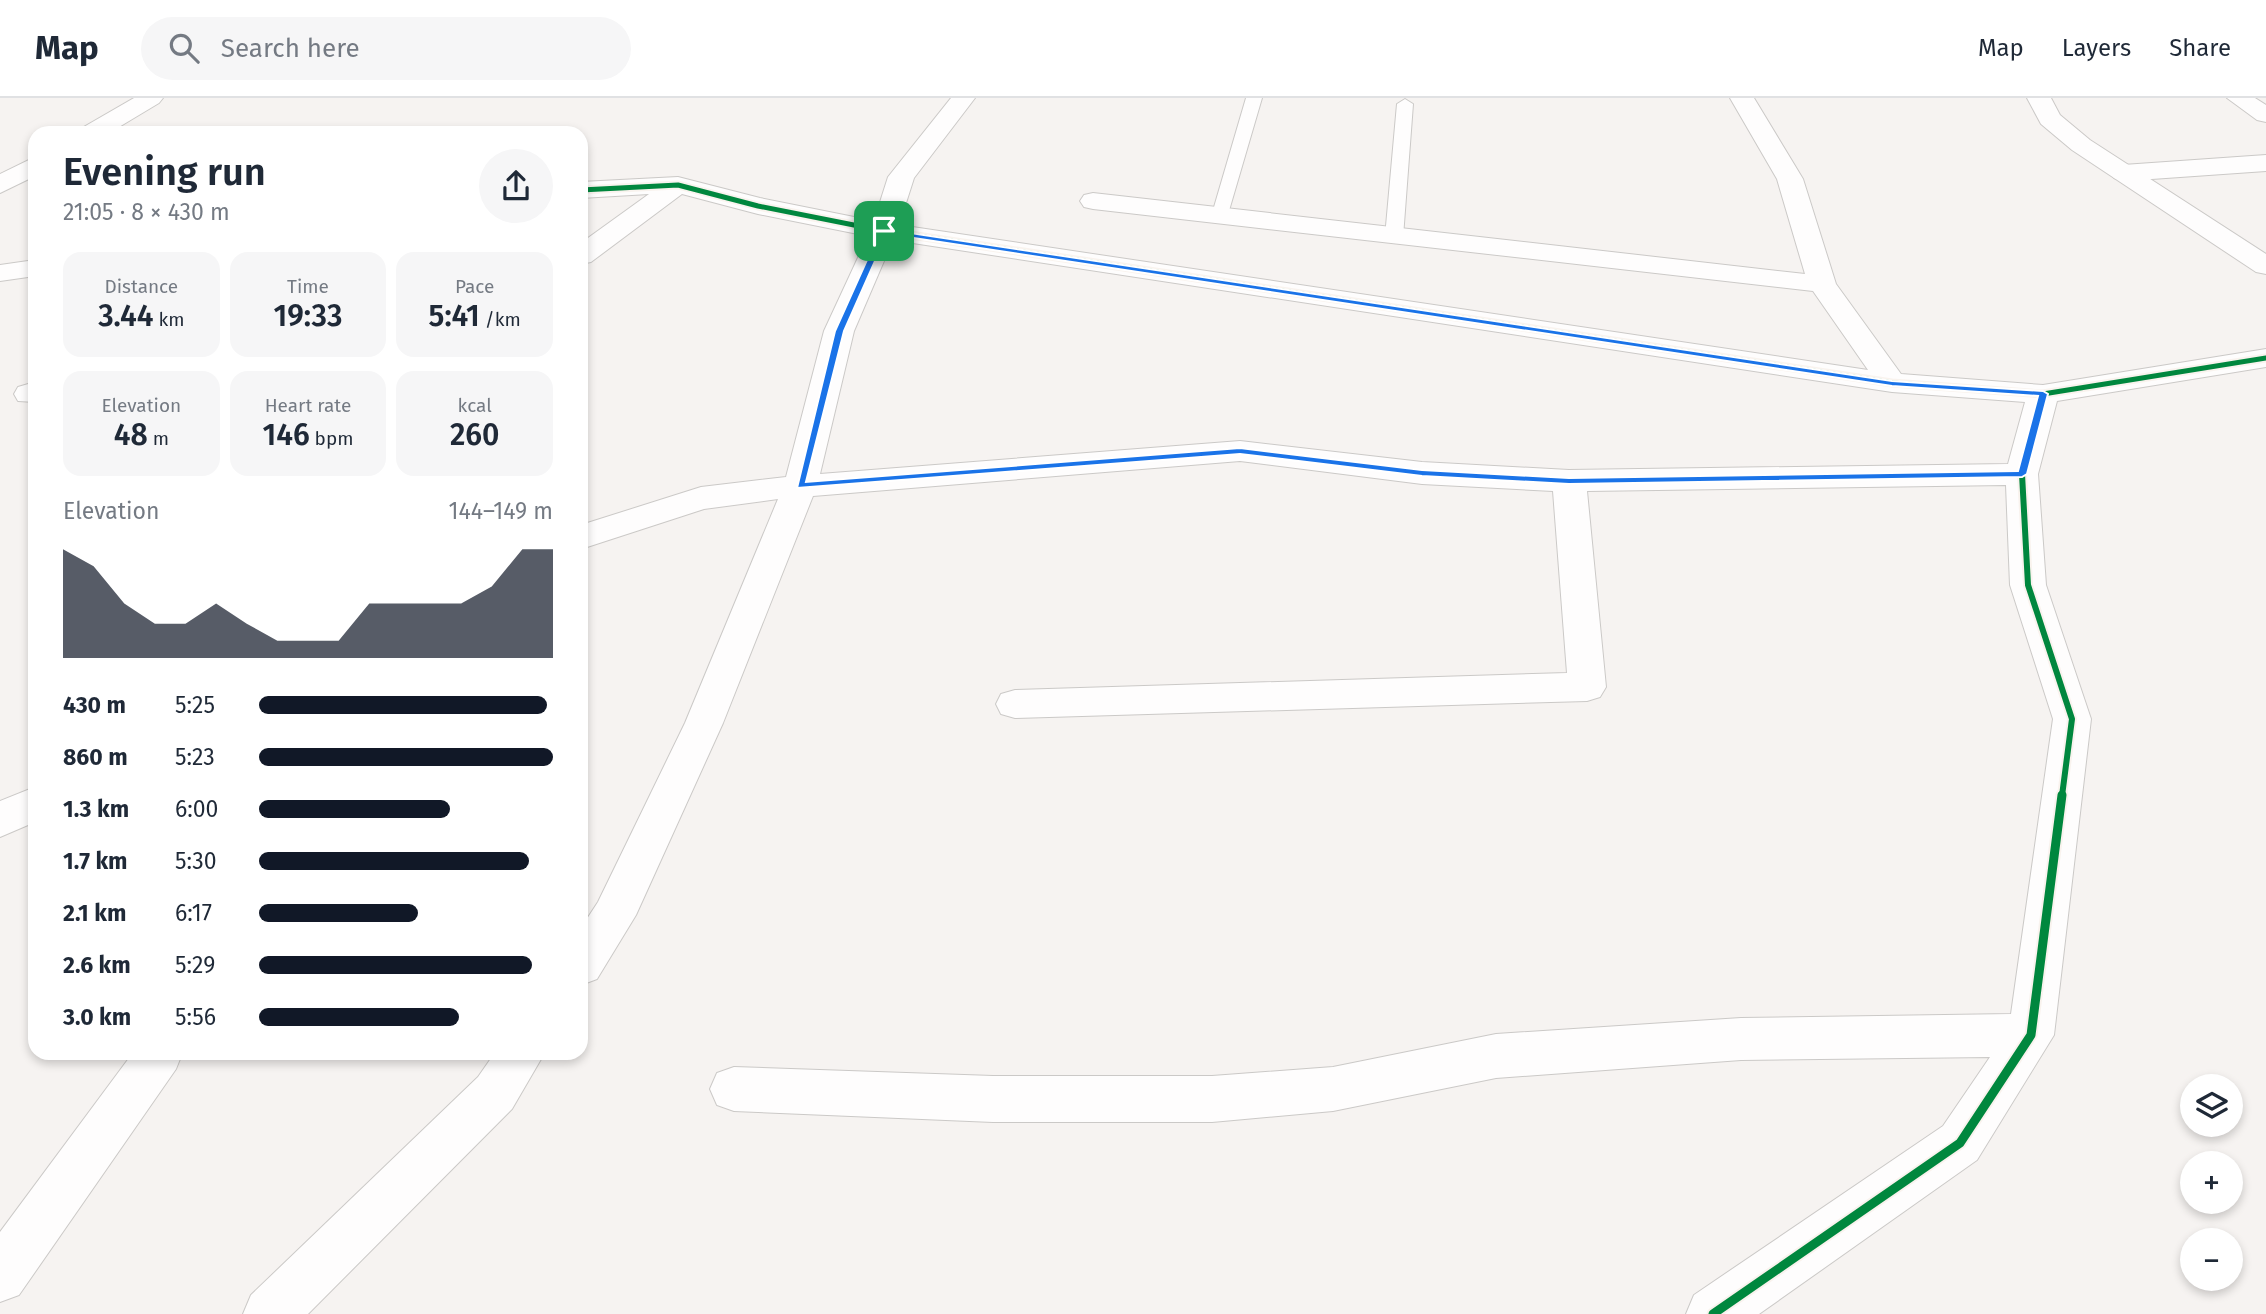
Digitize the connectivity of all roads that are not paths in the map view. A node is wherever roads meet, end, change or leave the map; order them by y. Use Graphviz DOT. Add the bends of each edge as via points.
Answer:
graph roads {
  1 [pos="151,98"];
  2 [pos="963,98"];
  3 [pos="1254,98"];
  4 [pos="1742,98"];
  5 [pos="2039,98"];
  6 [pos="2239,98"];
  7 [pos="1405,104"];
  8 [pos="2266,115"];
  9 [pos="103,126"];
  10 [pos="2266,163"];
  11 [pos="2123,173"];
  12 [pos="678,185"];
  13 [pos="588,190"];
  14 [pos="1093,201"];
  15 [pos="1220,214"];
  16 [pos="884,231"];
  17 [pos="1394,237"];
  18 [pos="588,251"];
  19 [pos="2266,266"];
  20 [pos="28,269"];
  21 [pos="0,273"];
  22 [pos="1822,284"];
  23 [pos="2266,358"];
  24 [pos="1892,383"];
  25 [pos="2043,394"];
  26 [pos="2022,474"];
  27 [pos="1569,481"];
  28 [pos="800,486"];
  29 [pos="588,535"];
  30 [pos="1015,704"];
  31 [pos="28,806"];
  32 [pos="0,820"];
  33 [pos="588,954"];
  34 [pos="2031,1035"];
  35 [pos="155,1060"];
  36 [pos="517,1060"];
  37 [pos="734,1089"];
  38 [pos="0,1276"];
  39 [pos="270,1314"];
  40 [pos="1713,1314"];
  1 -- 9 [label="street"];
  2 -- 16 [label="street" via="901,177"];
  3 -- 15 [label="lane"];
  4 -- 22 [label="street" via="1790,179"];
  5 -- 11 [label="street" via="2050,119"];
  6 -- 8 [label="street"];
  7 -- 17 [label="lane"];
  10 -- 11 [label="street"];
  11 -- 19 [label="street"];
  12 -- 13 [label="street"];
  12 -- 16 [label="street"];
  12 -- 18 [label="street"];
  14 -- 15 [label="street"];
  15 -- 17 [label="street"];
  16 -- 24 [label="street"];
  16 -- 28 [label="street" via="839,331"];
  17 -- 22 [label="street"];
  20 -- 21 [label="street"];
  22 -- 24 [label="street"];
  23 -- 25 [label="street"];
  24 -- 25 [label="street"];
  25 -- 26 [label="street"];
  26 -- 27 [label="street"];
  26 -- 34 [label="street" via="2028,585 2072,719"];
  27 -- 28 [label="street" via="1422,473 1240,451"];
  27 -- 30 [label="street" via="1587,687"];
  28 -- 29 [label="street" via="701,498"];
  28 -- 33 [label="street" via="704,723 614,915"];
  31 -- 32 [label="street"];
  34 -- 37 [label="street" via="1741,1039 1496,1056 1333,1089 1212,1099 993,1099"];
  34 -- 40 [label="street" via="1960,1143"];
  35 -- 38 [label="street"];
  36 -- 39 [label="street" via="495,1093"];
}
